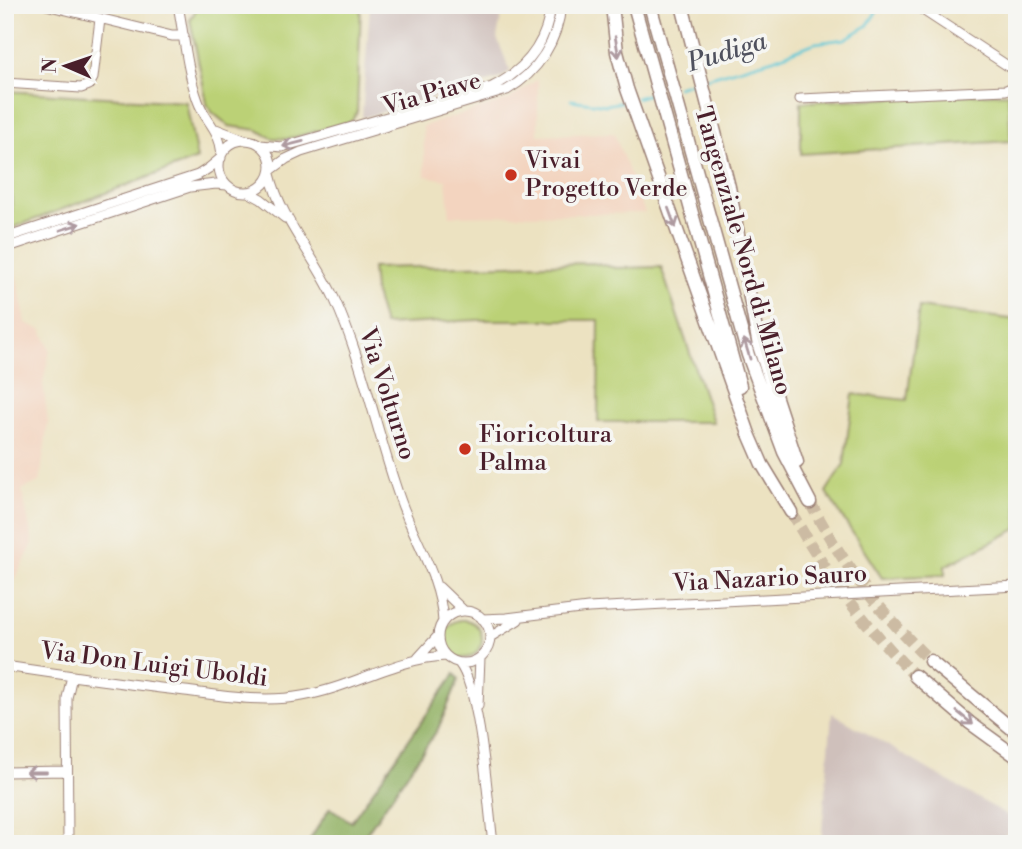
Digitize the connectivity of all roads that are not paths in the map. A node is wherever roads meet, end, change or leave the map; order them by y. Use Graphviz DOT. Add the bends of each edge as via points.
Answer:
graph roads {
  1 [pos="46,5"];
  2 [pos="178,5"];
  3 [pos="551,5"];
  4 [pos="561,5"];
  5 [pos="612,5"];
  6 [pos="634,5"];
  7 [pos="650,5"];
  8 [pos="682,5"];
  9 [pos="915,5"];
  10 [pos="100,19"];
  11 [pos="184,36"];
  12 [pos="1017,72"];
  13 [pos="5,83"];
  14 [pos="1017,85"];
  15 [pos="800,99"];
  16 [pos="216,129"];
  17 [pos="245,140"];
  18 [pos="260,145"];
  19 [pos="221,156"];
  20 [pos="270,172"];
  21 [pos="227,185"];
  22 [pos="248,192"];
  23 [pos="289,222"];
  24 [pos="5,238"];
  25 [pos="5,248"];
  26 [pos="436,583"];
  27 [pos="1017,586"];
  28 [pos="464,611"];
  29 [pos="526,616"];
  30 [pos="482,619"];
  31 [pos="443,622"];
  32 [pos="438,636"];
  33 [pos="490,637"];
  34 [pos="446,656"];
  35 [pos="418,658"];
  36 [pos="480,658"];
  37 [pos="930,661"];
  38 [pos="459,663"];
  39 [pos="5,666"];
  40 [pos="72,676"];
  41 [pos="915,676"];
  42 [pos="477,722"];
  43 [pos="1017,733"];
  44 [pos="1017,757"];
  45 [pos="67,771"];
  46 [pos="5,772"];
  47 [pos="68,844"];
  48 [pos="493,844"];
  1 -- 10 [label="street"];
  2 -- 11 [label="street"];
  3 -- 18 [label="street, Via Piave, one-way" via="545,34 535,52 519,70 492,87 292,144"];
  4 -- 20 [label="street, Via Piave" via="546,53 529,74 507,90 301,152"];
  5 -- 6 [label="highway, Tangenziale Nord di Milano, one-way" via="617,51 633,107 749,433 791,512 745,403"];
  8 -- 7 [label="highway, Tangenziale Nord di Milano, one-way" via="729,187 759,346 810,502 785,452 748,355"];
  9 -- 12 [label="street"];
  10 -- 11 [label="street"];
  10 -- 13 [label="street" via="89,85"];
  11 -- 16 [label="street" via="198,102"];
  14 -- 15 [label="street" via="1006,90"];
  16 -- 17 [label="street"];
  16 -- 19 [label="street"];
  17 -- 18 [label="street"];
  17 -- 19 [label="street" via="233,143"];
  18 -- 20 [label="street" via="268,154"];
  19 -- 21 [label="street" via="220,172"];
  19 -- 24 [label="street" via="198,175"];
  20 -- 22 [label="street" via="261,187"];
  20 -- 23 [label="street, Via Volturno"];
  21 -- 22 [label="street"];
  25 -- 21 [label="street, one-way" via="190,187"];
  22 -- 23 [label="street, Via Volturno"];
  23 -- 26 [label="street, Via Volturno" via="333,296 399,496"];
  26 -- 28 [label="street, Via Volturno"];
  26 -- 31 [label="street, Via Volturno"];
  27 -- 29 [label="street, Via Nazario Sauro" via="570,609"];
  28 -- 30 [label="street"];
  28 -- 31 [label="street"];
  29 -- 30 [label="street, Via Nazario Sauro"];
  29 -- 33 [label="street, Via Nazario Sauro"];
  30 -- 33 [label="street"];
  31 -- 32 [label="street"];
  32 -- 34 [label="street"];
  32 -- 35 [label="street, Via Don Luigi Uboldi"];
  33 -- 36 [label="street"];
  34 -- 35 [label="street, Via Don Luigi Uboldi"];
  34 -- 38 [label="street"];
  35 -- 40 [label="street, Via Don Luigi Uboldi" via="304,696 265,699"];
  36 -- 38 [label="street"];
  36 -- 42 [label="street"];
  37 -- 43 [label="highway"];
  38 -- 42 [label="street" via="467,675"];
  39 -- 40 [label="street, Via Don Luigi Uboldi"];
  40 -- 45 [label="street" via="67,698"];
  41 -- 44 [label="highway, one-way"];
  42 -- 48 [label="street"];
  45 -- 46 [label="street, one-way"];
  45 -- 47 [label="street"];
}
